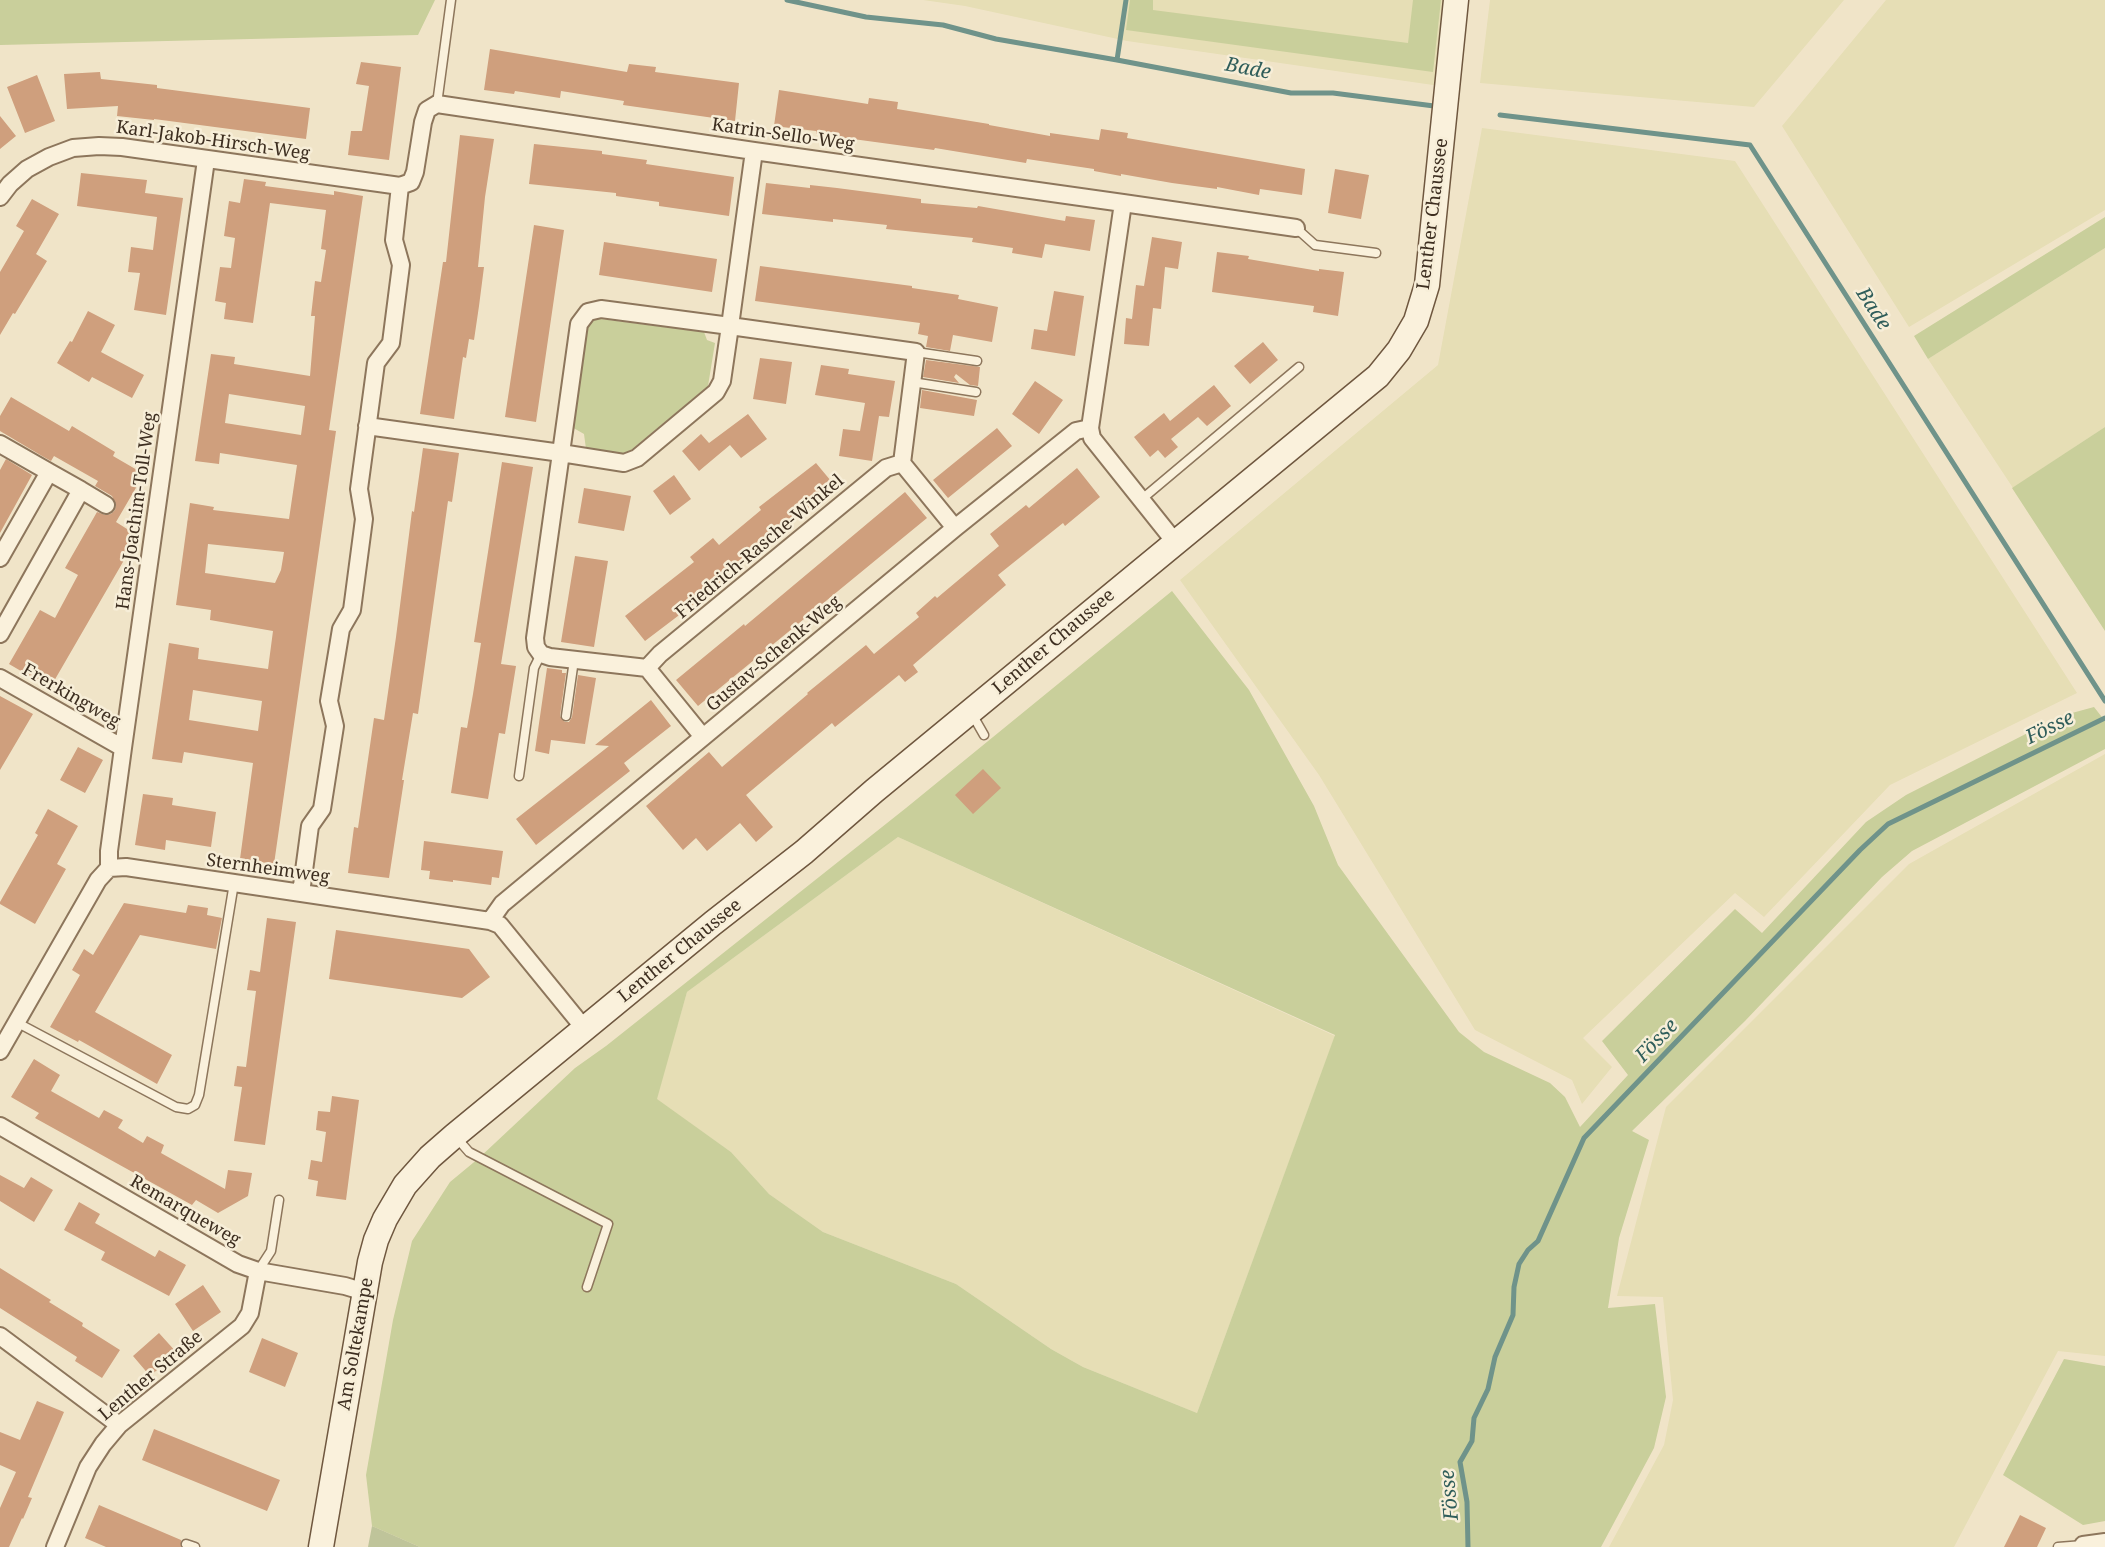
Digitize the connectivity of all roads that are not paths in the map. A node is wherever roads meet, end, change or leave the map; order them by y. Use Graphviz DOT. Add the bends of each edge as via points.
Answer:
graph roads {
  1 [pos="451,0"];
  2 [pos="1456,0"];
  3 [pos="437,104"];
  4 [pos="754,151"];
  5 [pos="206,160"];
  6 [pos="400,186"];
  7 [pos="0,197"];
  8 [pos="1123,202"];
  9 [pos="1296,228"];
  10 [pos="1376,253"];
  11 [pos="730,326"];
  12 [pos="916,352"];
  13 [pos="977,361"];
  14 [pos="1299,367"];
  15 [pos="912,382"];
  16 [pos="976,392"];
  17 [pos="367,426"];
  18 [pos="1090,428"];
  19 [pos="0,444"];
  20 [pos="561,453"];
  21 [pos="902,463"];
  22 [pos="49,472"];
  23 [pos="81,490"];
  24 [pos="1142,499"];
  25 [pos="106,505"];
  26 [pos="955,528"];
  27 [pos="1175,542"];
  28 [pos="0,558"];
  29 [pos="0,634"];
  30 [pos="541,654"];
  31 [pos="574,660"];
  32 [pos="647,668"];
  33 [pos="0,678"];
  34 [pos="970,711"];
  35 [pos="566,716"];
  36 [pos="984,735"];
  37 [pos="703,737"];
  38 [pos="123,748"];
  39 [pos="519,776"];
  40 [pos="109,868"];
  41 [pos="234,884"];
  42 [pos="301,893"];
  43 [pos="490,921"];
  44 [pos="16,1022"];
  45 [pos="584,1028"];
  46 [pos="0,1051"];
  47 [pos="0,1126"];
  48 [pos="454,1136"];
  49 [pos="430,1157"];
  50 [pos="279,1200"];
  51 [pos="258,1271"];
  52 [pos="587,1287"];
  53 [pos="364,1292"];
  54 [pos="0,1336"];
  55 [pos="119,1425"];
  56 [pos="2105,1542"];
  57 [pos="2083,1546"];
  58 [pos="55,1547"];
  59 [pos="321,1547"];
  60 [pos="2058,1547"];
  1 -- 3 [label="lane"];
  2 -- 27 [label="street, Lenther Chaussee" via="1427,285 1416,321 1377,376"];
  3 -- 4 [label="street, Katrin-Sello-Weg"];
  3 -- 6 [label="street" via="427,110 411,182"];
  4 -- 8 [label="street, Katrin-Sello-Weg"];
  4 -- 11 [label="street"];
  5 -- 6 [label="street, Karl-Jakob-Hirsch-Weg"];
  5 -- 7 [label="street, Karl-Jakob-Hirsch-Weg" via="122,147 73,148 27,170"];
  5 -- 38 [label="street, Hans-Joachim-Toll-Weg"];
  6 -- 17 [label="street" via="394,240 401,265 392,332 390,343 376,363"];
  8 -- 9 [label="street, Katrin-Sello-Weg"];
  8 -- 18 [label="street"];
  9 -- 10 [label="lane" via="1315,245"];
  11 -- 12 [label="street"];
  11 -- 20 [label="street" via="722,381 716,392 637,458 624,463"];
  11 -- 20 [label="street" via="601,309 588,312 579,324"];
  12 -- 13 [label="lane"];
  12 -- 15 [label="street"];
  14 -- 24 [label="lane"];
  15 -- 16 [label="lane"];
  15 -- 21 [label="street"];
  17 -- 20 [label="street"];
  17 -- 42 [label="street" via="359,489 364,519 357,578 352,610 341,629 329,701 335,726 322,809 310,826"];
  18 -- 24 [label="street" via="1092,438"];
  18 -- 26 [label="street, Gustav-Schenk-Weg" via="1076,431"];
  19 -- 22 [label="street"];
  20 -- 30 [label="street" via="535,638"];
  21 -- 26 [label="street"];
  21 -- 32 [label="street, Friedrich-Rasche-Winkel" via="886,468"];
  22 -- 23 [label="street"];
  22 -- 28 [label="street"];
  23 -- 25 [label="street"];
  23 -- 29 [label="street"];
  24 -- 27 [label="street"];
  26 -- 37 [label="street, Gustav-Schenk-Weg"];
  27 -- 34 [label="street, Lenther Chaussee"];
  30 -- 31 [label="street"];
  30 -- 39 [label="lane" via="534,668"];
  31 -- 32 [label="street"];
  31 -- 35 [label="lane"];
  32 -- 37 [label="street"];
  33 -- 38 [label="street, Frerkingweg"];
  34 -- 36 [label="lane"];
  34 -- 45 [label="street, Lenther Chaussee" via="804,852"];
  37 -- 43 [label="street, Gustav-Schenk-Weg" via="502,904"];
  38 -- 40 [label="street, Hans-Joachim-Toll-Weg"];
  40 -- 41 [label="street, Sternheimweg" via="126,867"];
  40 -- 44 [label="street" via="98,880"];
  41 -- 42 [label="street, Sternheimweg"];
  41 -- 44 [label="lane" via="195,1105 176,1107"];
  42 -- 43 [label="street, Sternheimweg"];
  43 -- 45 [label="street" via="500,925"];
  44 -- 46 [label="street"];
  45 -- 48 [label="street, Lenther Chaussee"];
  47 -- 51 [label="street, Remarqueweg" via="237,1264"];
  48 -- 49 [label="street, Lenther Chaussee"];
  48 -- 52 [label="lane" via="469,1152 608,1224"];
  49 -- 53 [label="street, Am Soltekampe" via="405,1185 386,1219 376,1240"];
  50 -- 51 [label="lane" via="271,1251"];
  51 -- 53 [label="street, Remarqueweg"];
  51 -- 55 [label="street, Lenther Straße" via="250,1313 242,1326"];
  53 -- 59 [label="street, Am Soltekampe"];
  54 -- 55 [label="street"];
  55 -- 58 [label="street, Lenther Straße" via="88,1467"];
  56 -- 57 [label="street"];
  57 -- 60 [label="lane"];
}
